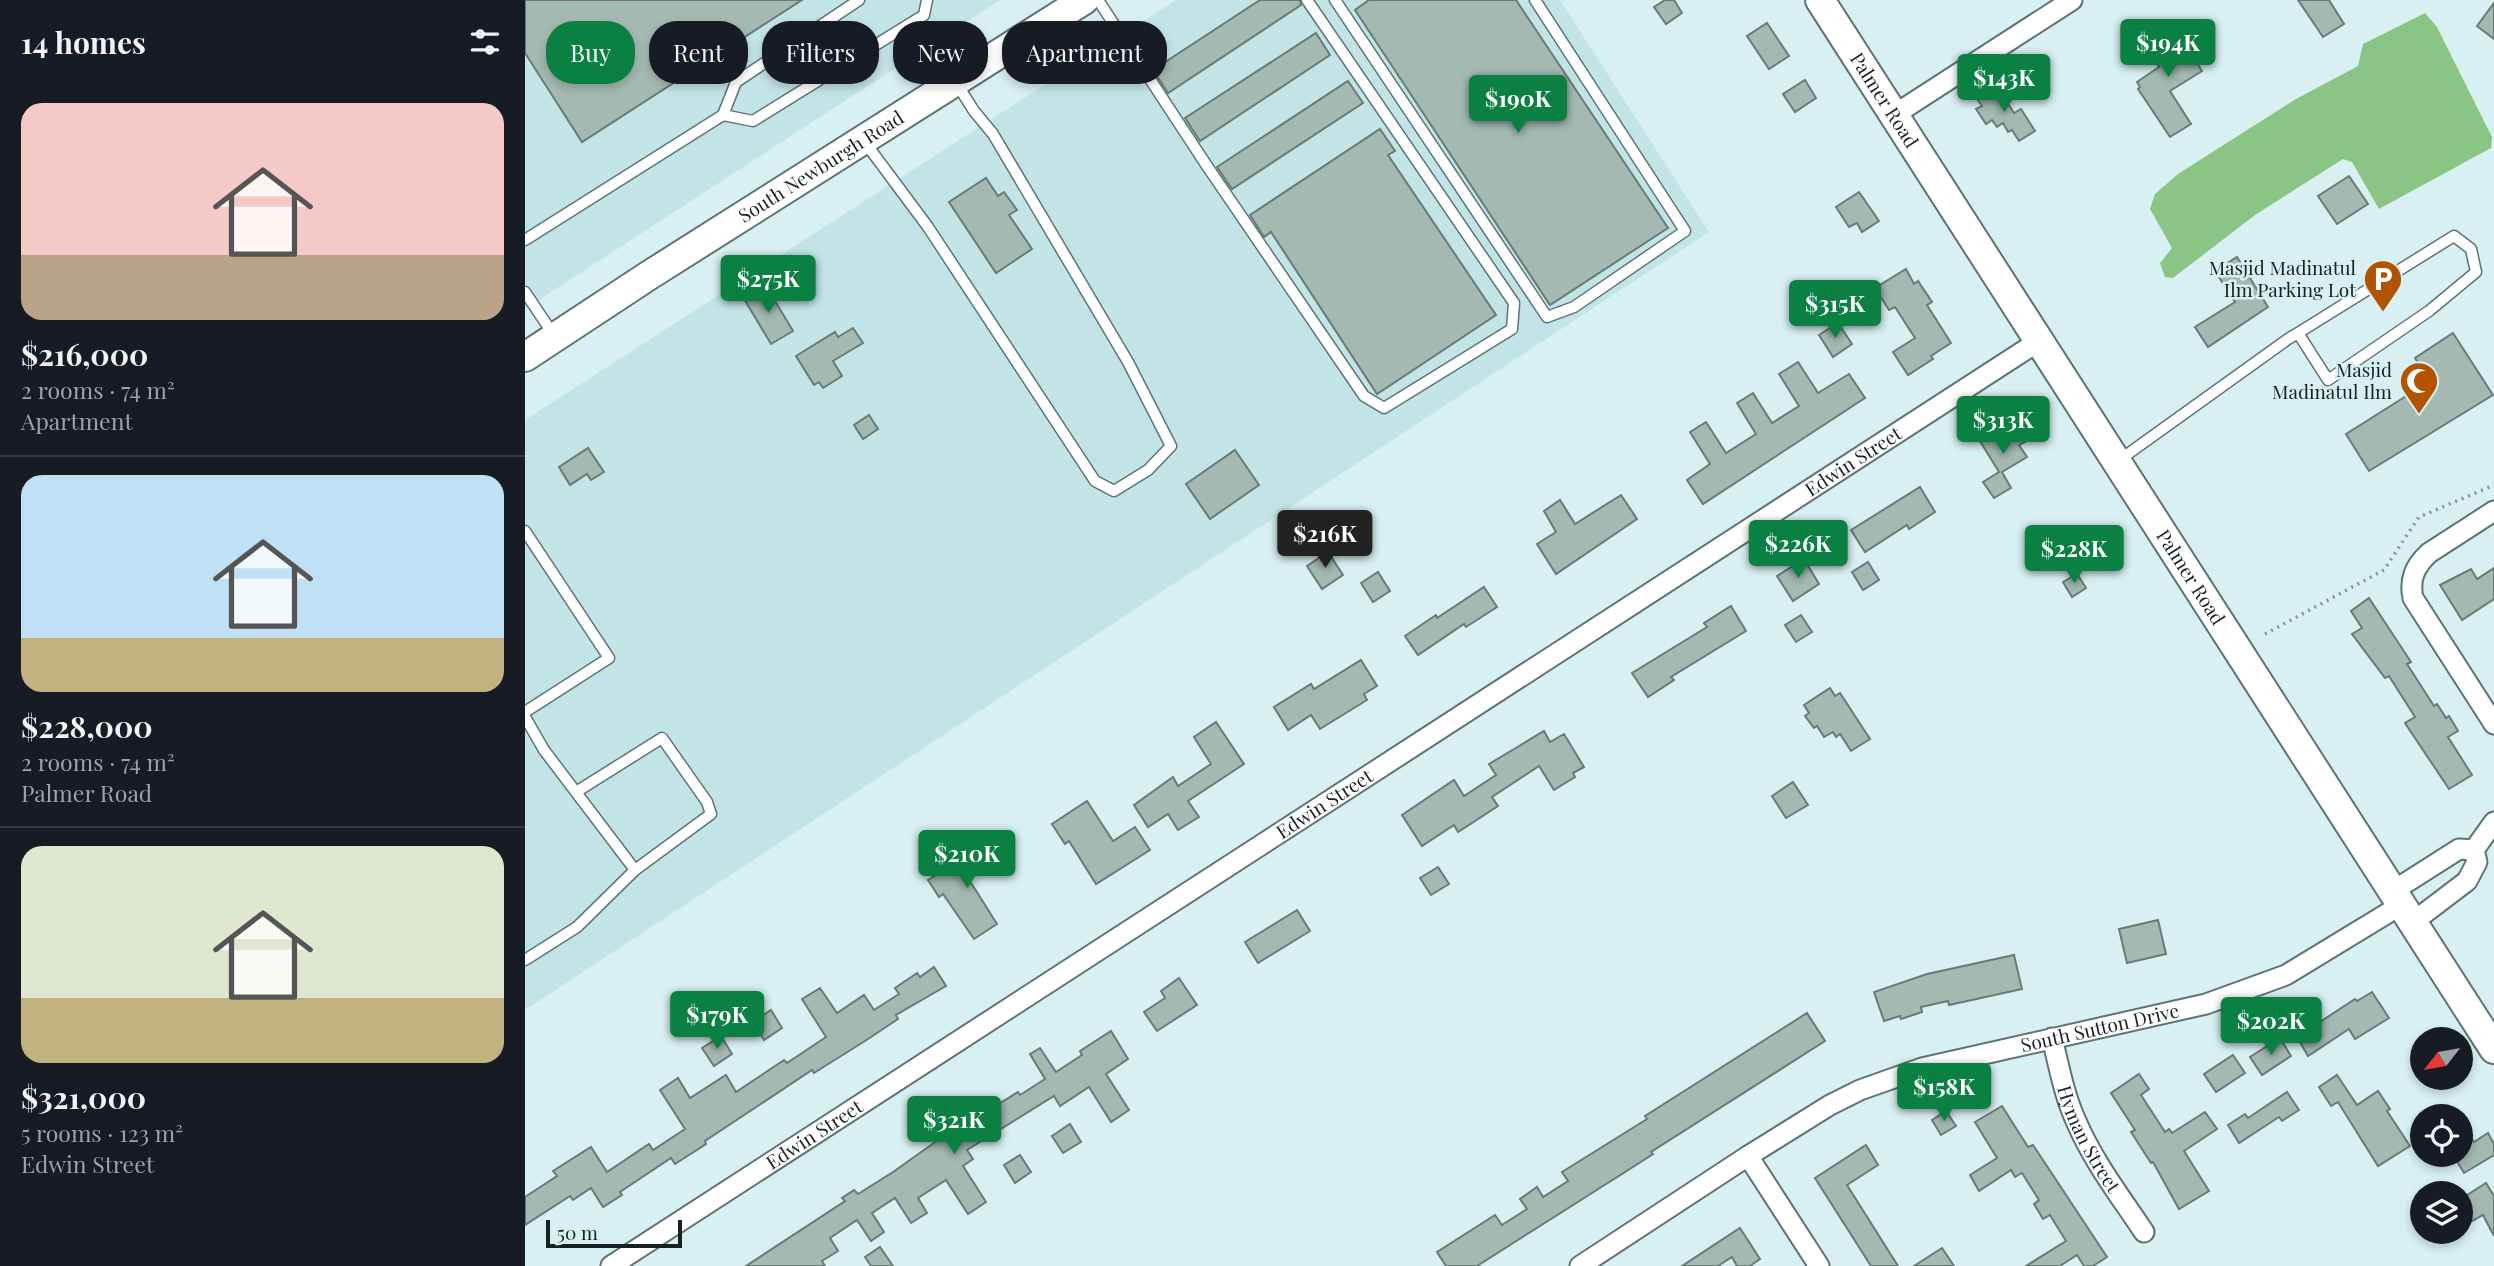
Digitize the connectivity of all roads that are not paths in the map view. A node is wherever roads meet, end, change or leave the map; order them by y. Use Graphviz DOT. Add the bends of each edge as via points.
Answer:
graph roads {
  1 [pos="859,0"];
  2 [pos="927,0"];
  3 [pos="1084,0"];
  4 [pos="1098,0"];
  5 [pos="1307,0"];
  6 [pos="1335,0"];
  7 [pos="1535,0"];
  8 [pos="1820,0"];
  9 [pos="2072,0"];
  10 [pos="988,58"];
  11 [pos="950,84"];
  12 [pos="957,84"];
  13 [pos="1894,115"];
  14 [pos="723,116"];
  15 [pos="863,139"];
  16 [pos="525,240"];
  17 [pos="525,292"];
  18 [pos="2298,333"];
  19 [pos="556,337"];
  20 [pos="2039,341"];
  21 [pos="525,357"];
  22 [pos="2116,463"];
  23 [pos="2494,511"];
  24 [pos="525,531"];
  25 [pos="525,715"];
  26 [pos="2494,723"];
  27 [pos="576,792"];
  28 [pos="2494,822"];
  29 [pos="2474,850"];
  30 [pos="635,870"];
  31 [pos="2402,906"];
  32 [pos="525,960"];
  33 [pos="2052,1038"];
  34 [pos="2494,1049"];
  35 [pos="1748,1156"];
  36 [pos="2144,1232"];
  37 [pos="611,1266"];
  38 [pos="1580,1266"];
  39 [pos="1819,1266"];
  1 -- 14 [label="lane" via="736,82"];
  2 -- 14 [label="lane" via="924,15 753,121"];
  3 -- 10 [label="street, South Newburgh Road" via="1056,12"];
  4 -- 5 [label="lane" via="1364,396 1384,408 1512,329 1514,303"];
  6 -- 7 [label="lane" via="1547,317 1574,307 1685,231"];
  8 -- 13 [label="street, Palmer Road"];
  9 -- 13 [label="street"];
  11 -- 15 [label="street, South Newburgh Road"];
  12 -- 15 [label="lane" via="993,134 1100,314 1171,446 1149,470 1115,491 1095,481 928,227"];
  13 -- 20 [label="street, Palmer Road"];
  14 -- 16 [label="lane"];
  15 -- 19 [label="street, South Newburgh Road"];
  17 -- 19 [label="lane"];
  18 -- 18 [label="lane" via="2454,236 2471,249 2476,272 2429,311 2328,380"];
  18 -- 22 [label="lane"];
  19 -- 21 [label="street, South Newburgh Road"];
  20 -- 22 [label="street, Palmer Road"];
  20 -- 37 [label="street, Edwin Street"];
  22 -- 31 [label="street, Palmer Road"];
  23 -- 26 [label="street" via="2420,561 2411,590"];
  24 -- 25 [label="lane" via="609,658"];
  25 -- 27 [label="lane"];
  27 -- 30 [label="lane"];
  27 -- 30 [label="lane" via="662,738 711,814"];
  28 -- 29 [label="street"];
  29 -- 31 [label="street" via="2459,849"];
  29 -- 31 [label="street" via="2477,862 2467,881"];
  30 -- 32 [label="lane" via="577,927"];
  31 -- 33 [label="street, South Sutton Drive" via="2261,986 2206,1004"];
  31 -- 34 [label="street, Palmer Road"];
  33 -- 35 [label="street, South Sutton Drive" via="1922,1068 1860,1090"];
  33 -- 36 [label="street, Hyman Street" via="2077,1123"];
  35 -- 38 [label="street, South Sutton Drive"];
  35 -- 39 [label="street"];
}
